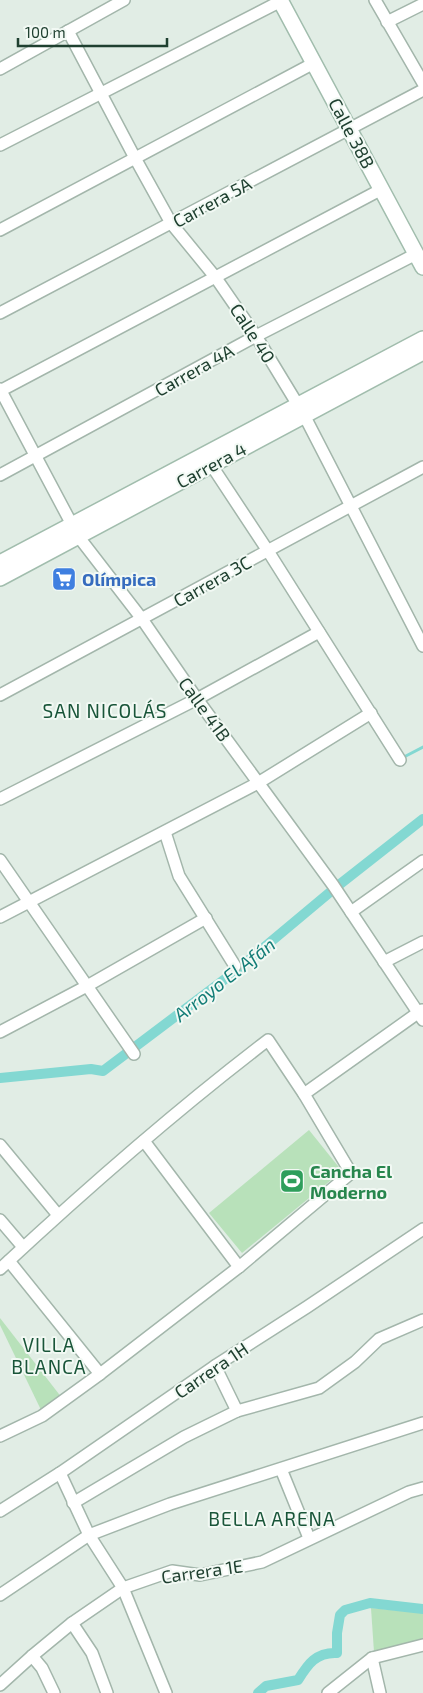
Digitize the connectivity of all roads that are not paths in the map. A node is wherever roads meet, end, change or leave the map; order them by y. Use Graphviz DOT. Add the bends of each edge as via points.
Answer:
graph roads {
  1 [pos="124,0"];
  2 [pos="375,0"];
  3 [pos="281,1"];
  4 [pos="423,4"];
  5 [pos="387,22"];
  6 [pos="68,31"];
  7 [pos="314,63"];
  8 [pos="0,69"];
  9 [pos="423,83"];
  10 [pos="423,90"];
  11 [pos="101,94"];
  12 [pos="350,129"];
  13 [pos="0,146"];
  14 [pos="135,158"];
  15 [pos="382,189"];
  16 [pos="171,223"];
  17 [pos="0,230"];
  18 [pos="420,260"];
  19 [pos="216,278"];
  20 [pos="0,313"];
  21 [pos="256,336"];
  22 [pos="423,339"];
  23 [pos="423,352"];
  24 [pos="0,390"];
  25 [pos="301,410"];
  26 [pos="35,456"];
  27 [pos="208,460"];
  28 [pos="423,466"];
  29 [pos="0,475"];
  30 [pos="351,506"];
  31 [pos="76,530"];
  32 [pos="268,551"];
  33 [pos="0,563"];
  34 [pos="0,578"];
  35 [pos="142,619"];
  36 [pos="319,632"];
  37 [pos="423,646"];
  38 [pos="0,695"];
  39 [pos="197,699"];
  40 [pos="371,713"];
  41 [pos="400,760"];
  42 [pos="258,783"];
  43 [pos="0,799"];
  44 [pos="165,832"];
  45 [pos="0,860"];
  46 [pos="423,861"];
  47 [pos="29,902"];
  48 [pos="351,912"];
  49 [pos="0,916"];
  50 [pos="206,918"];
  51 [pos="423,942"];
  52 [pos="384,962"];
  53 [pos="235,966"];
  54 [pos="87,986"];
  55 [pos="421,1014"];
  56 [pos="0,1032"];
  57 [pos="134,1054"];
  58 [pos="304,1094"];
  59 [pos="144,1141"];
  60 [pos="0,1145"];
  61 [pos="58,1215"];
  62 [pos="0,1220"];
  63 [pos="423,1229"];
  64 [pos="23,1247"];
  65 [pos="4,1264"];
  66 [pos="239,1267"];
  67 [pos="423,1320"];
  68 [pos="215,1366"];
  69 [pos="100,1374"];
  70 [pos="237,1411"];
  71 [pos="423,1423"];
  72 [pos="0,1436"];
  73 [pos="281,1469"];
  74 [pos="60,1473"];
  75 [pos="423,1488"];
  76 [pos="73,1503"];
  77 [pos="0,1511"];
  78 [pos="89,1535"];
  79 [pos="309,1538"];
  80 [pos="123,1588"];
  81 [pos="0,1594"];
  82 [pos="72,1623"];
  83 [pos="423,1645"];
  84 [pos="32,1656"];
  85 [pos="372,1658"];
  86 [pos="0,1685"];
  87 [pos="54,1693"];
  88 [pos="107,1693"];
  89 [pos="166,1693"];
  90 [pos="328,1693"];
  91 [pos="380,1693"];
  1 -- 6 [label="street"];
  2 -- 5 [label="street"];
  3 -- 7 [label="street, Calle 38B"];
  3 -- 11 [label="street"];
  4 -- 5 [label="street"];
  5 -- 9 [label="street"];
  6 -- 8 [label="street"];
  6 -- 11 [label="street, Calle 40"];
  7 -- 12 [label="street, Calle 38B"];
  7 -- 14 [label="street"];
  10 -- 12 [label="street, Carrera 5A"];
  11 -- 13 [label="street"];
  11 -- 14 [label="street, Calle 40"];
  12 -- 15 [label="street, Calle 38B"];
  12 -- 16 [label="street, Carrera 5A"];
  14 -- 16 [label="street, Calle 40"];
  14 -- 17 [label="street"];
  15 -- 18 [label="street, Calle 38B"];
  15 -- 19 [label="street"];
  16 -- 19 [label="street, Calle 40"];
  16 -- 20 [label="street, Carrera 5A"];
  18 -- 21 [label="street, Carrera 4A"];
  19 -- 21 [label="street, Calle 40"];
  19 -- 24 [label="street"];
  21 -- 25 [label="street, Calle 40"];
  21 -- 26 [label="street, Carrera 4A"];
  22 -- 25 [label="street, Carrera 4"];
  23 -- 25 [label="street, Carrera 4"];
  24 -- 26 [label="street, Calle 41B"];
  25 -- 27 [label="street, Carrera 4"];
  25 -- 30 [label="street, Calle 40"];
  26 -- 29 [label="street, Carrera 4A"];
  26 -- 31 [label="street, Calle 41B"];
  27 -- 31 [label="street, Carrera 4"];
  27 -- 32 [label="street"];
  28 -- 30 [label="street, Carrera 3C"];
  30 -- 32 [label="street, Carrera 3C"];
  30 -- 37 [label="street, Calle 40"];
  31 -- 33 [label="street, Carrera 4"];
  31 -- 34 [label="street, Carrera 4"];
  31 -- 35 [label="street, Calle 41B"];
  32 -- 35 [label="street, Carrera 3C"];
  32 -- 36 [label="street"];
  35 -- 38 [label="street, Carrera 3C"];
  35 -- 39 [label="street, Calle 41B"];
  36 -- 39 [label="street"];
  36 -- 40 [label="street"];
  39 -- 42 [label="street, Calle 41B"];
  39 -- 43 [label="street"];
  40 -- 41 [label="street"];
  40 -- 42 [label="street"];
  42 -- 44 [label="street"];
  42 -- 48 [label="street, Calle 41B"];
  44 -- 47 [label="street"];
  44 -- 50 [label="street" via="179,876"];
  45 -- 47 [label="street"];
  46 -- 48 [label="street"];
  47 -- 49 [label="street"];
  47 -- 54 [label="street"];
  48 -- 52 [label="street, Calle 41B"];
  50 -- 53 [label="street"];
  50 -- 54 [label="street"];
  51 -- 52 [label="street"];
  52 -- 55 [label="street, Calle 41B"];
  54 -- 56 [label="street"];
  54 -- 57 [label="street"];
  55 -- 58 [label="street"];
  58 -- 59 [label="street" via="268,1040"];
  58 -- 66 [label="street" via="351,1173"];
  59 -- 61 [label="street"];
  59 -- 66 [label="street"];
  60 -- 61 [label="street"];
  61 -- 64 [label="street"];
  62 -- 64 [label="street"];
  63 -- 68 [label="street, Carrera 1H"];
  64 -- 65 [label="street"];
  65 -- 69 [label="street"];
  66 -- 69 [label="street"];
  67 -- 70 [label="street" via="379,1339 319,1388"];
  68 -- 70 [label="street"];
  68 -- 74 [label="street, Carrera 1H"];
  69 -- 72 [label="street" via="42,1416"];
  70 -- 76 [label="street" via="184,1437"];
  71 -- 73 [label="street"];
  73 -- 78 [label="street" via="170,1504"];
  73 -- 79 [label="street"];
  74 -- 76 [label="street"];
  74 -- 77 [label="street, Carrera 1H"];
  75 -- 79 [label="street, Carrera 1E"];
  76 -- 78 [label="street"];
  78 -- 80 [label="street"];
  78 -- 81 [label="street"];
  79 -- 80 [label="street, Carrera 1E" via="262,1562 200,1574 172,1571"];
  80 -- 82 [label="street, Carrera 1E"];
  80 -- 89 [label="street"];
  82 -- 84 [label="street, Carrera 1E"];
  82 -- 88 [label="street" via="92,1653"];
  83 -- 85 [label="street"];
  84 -- 86 [label="street, Carrera 1E"];
  84 -- 87 [label="street"];
  85 -- 90 [label="street"];
  85 -- 91 [label="street"];
}
